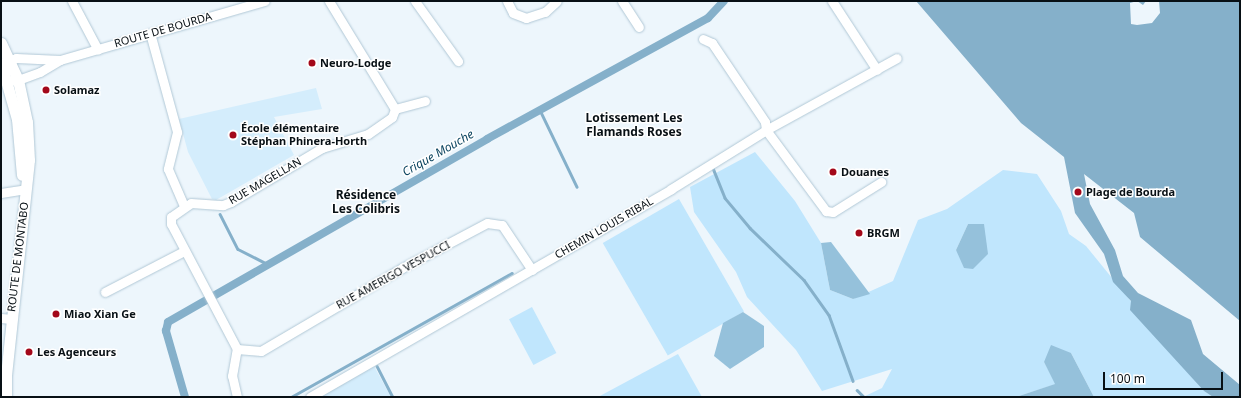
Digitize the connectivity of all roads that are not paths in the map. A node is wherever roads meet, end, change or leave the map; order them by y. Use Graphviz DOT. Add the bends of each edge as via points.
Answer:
graph roads {
  1 [pos="72,1"];
  2 [pos="265,1"];
  3 [pos="329,1"];
  4 [pos="415,1"];
  5 [pos="507,1"];
  6 [pos="557,1"];
  7 [pos="622,1"];
  8 [pos="832,1"];
  9 [pos="639,27"];
  10 [pos="150,34"];
  11 [pos="703,39"];
  12 [pos="1,43"];
  13 [pos="98,50"];
  14 [pos="897,58"];
  15 [pos="60,60"];
  16 [pos="458,61"];
  17 [pos="4,63"];
  18 [pos="877,70"];
  19 [pos="18,80"];
  20 [pos="6,81"];
  21 [pos="425,101"];
  22 [pos="395,109"];
  23 [pos="766,130"];
  24 [pos="880,182"];
  25 [pos="26,189"];
  26 [pos="1,193"];
  27 [pos="184,206"];
  28 [pos="184,251"];
  29 [pos="532,270"];
  30 [pos="105,292"];
  31 [pos="6,319"];
  32 [pos="237,349"];
  33 [pos="6,397"];
  34 [pos="238,397"];
  35 [pos="310,397"];
  1 -- 13 [label="street"];
  2 -- 10 [label="street, ROUTE DE BOURDA"];
  3 -- 22 [label="street"];
  4 -- 16 [label="street"];
  5 -- 6 [label="street" via="513,13 526,18 545,12"];
  7 -- 9 [label="street"];
  8 -- 18 [label="street"];
  10 -- 13 [label="street, ROUTE DE BOURDA"];
  10 -- 27 [label="street" via="177,132 168,169"];
  11 -- 23 [label="street" via="712,43 764,122"];
  12 -- 17 [label="main road, ROUTE DE MONTABO"];
  13 -- 15 [label="street, ROUTE DE BOURDA"];
  14 -- 18 [label="street, CHEMIN LOUIS RIBAL"];
  15 -- 17 [label="street, ROUTE DE BOURDA" via="28,58"];
  15 -- 19 [label="street, ROUTE DE BOURDA"];
  17 -- 19 [label="main road, ROUTE DE MONTABO"];
  17 -- 20 [label="main road, ROUTE DE MONTABO"];
  18 -- 23 [label="street, CHEMIN LOUIS RIBAL"];
  19 -- 20 [label="street, ROUTE DE BOURDA"];
  19 -- 25 [label="main road, ROUTE DE MONTABO" via="27,122 29,160"];
  20 -- 25 [label="main road, ROUTE DE MONTABO" via="17,119 22,177"];
  21 -- 22 [label="street"];
  22 -- 27 [label="street, RUE MAGELLAN" via="392,117 373,131 322,148 230,202 223,205 197,202"];
  23 -- 24 [label="street" via="826,211 834,212"];
  23 -- 29 [label="street, CHEMIN LOUIS RIBAL"];
  25 -- 26 [label="street"];
  25 -- 31 [label="main road, ROUTE DE MONTABO"];
  27 -- 28 [label="street" via="171,217 171,224"];
  28 -- 30 [label="street"];
  28 -- 32 [label="street"];
  29 -- 32 [label="street, RUE AMERIGO VESPUCCI" via="502,225 487,223 402,268 261,351"];
  29 -- 35 [label="street, CHEMIN LOUIS RIBAL"];
  31 -- 33 [label="main road, ROUTE DE MONTABO"];
  32 -- 34 [label="street" via="232,376"];
}
